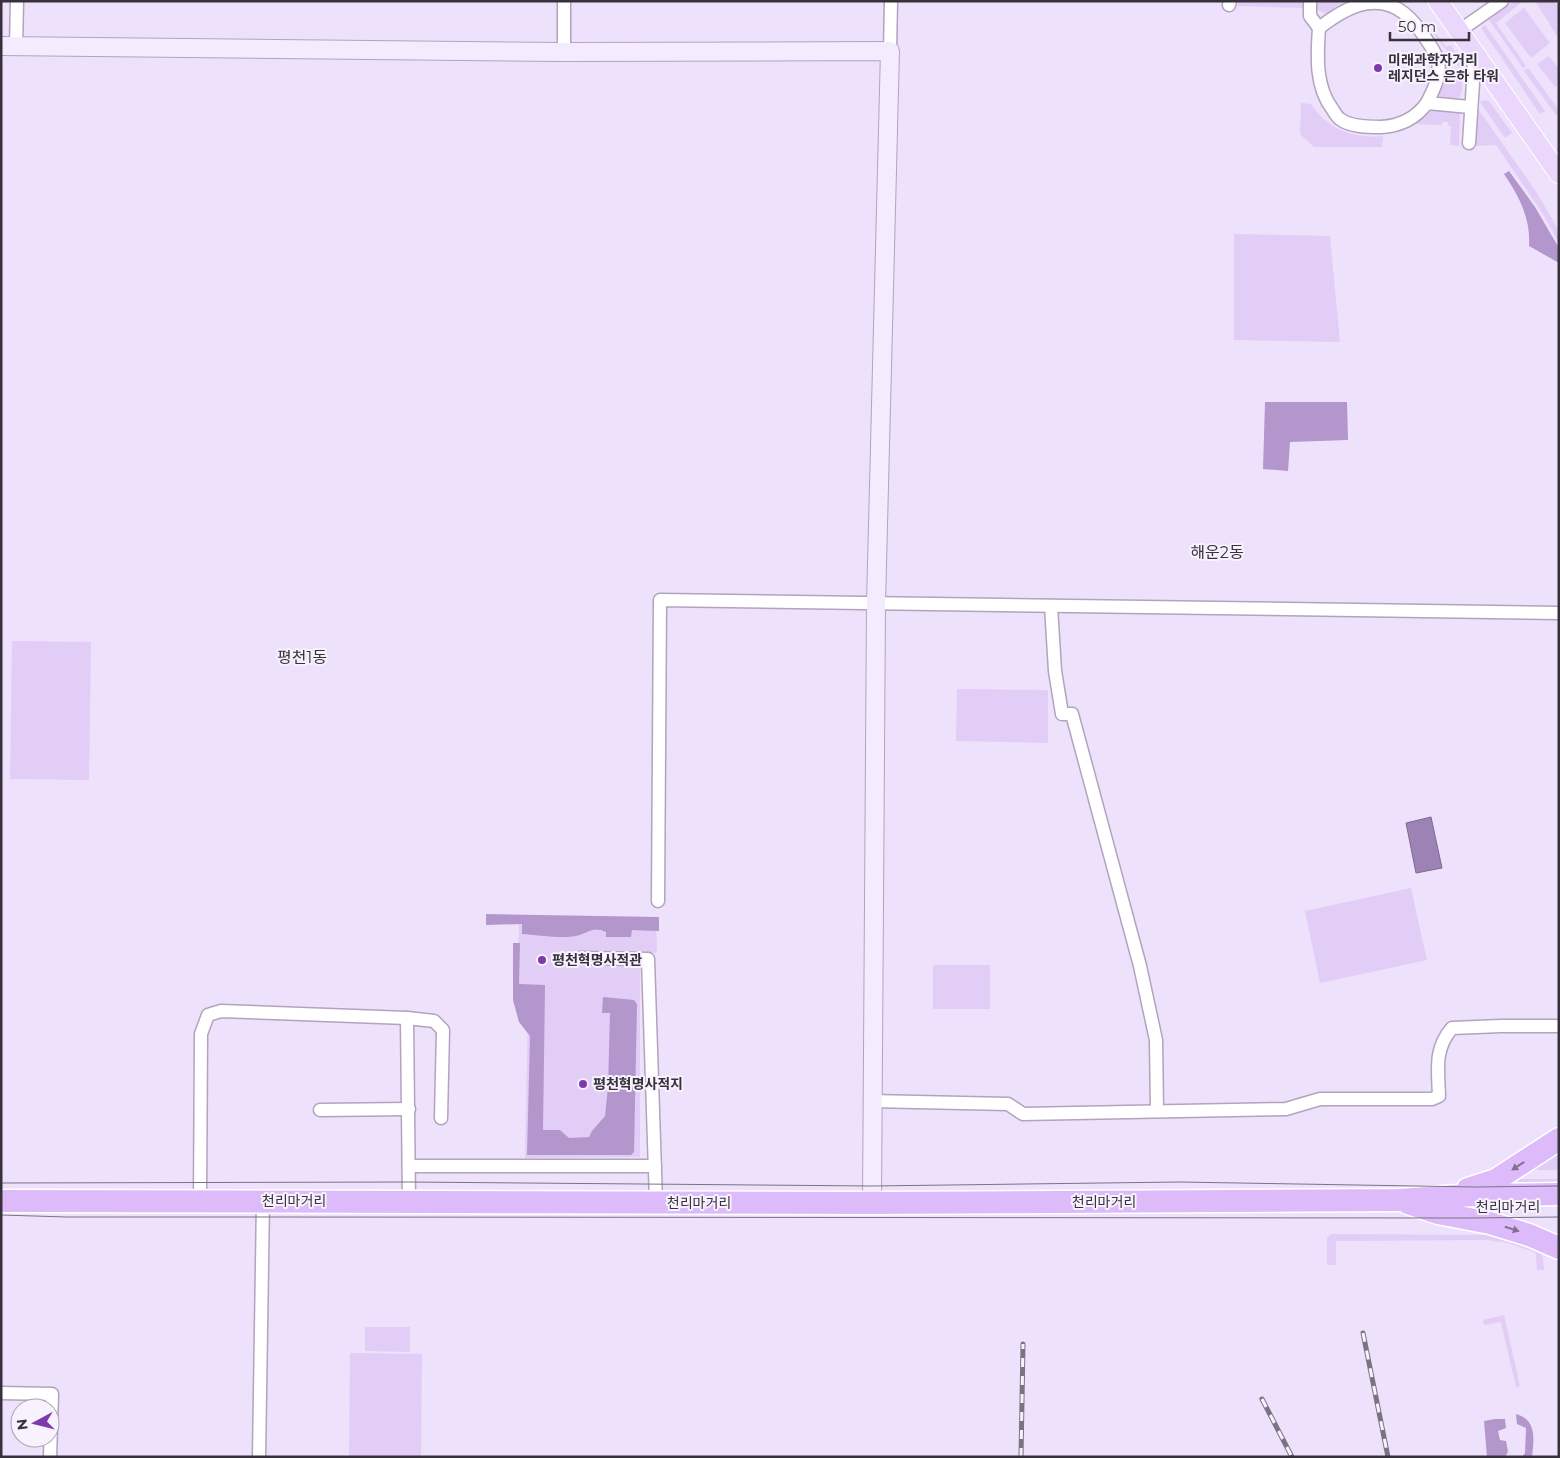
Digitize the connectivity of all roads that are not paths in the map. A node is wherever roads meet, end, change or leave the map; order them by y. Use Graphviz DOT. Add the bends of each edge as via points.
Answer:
graph roads {
  1 [pos="17,1"];
  2 [pos="564,1"];
  3 [pos="891,1"];
  4 [pos="1310,1"];
  5 [pos="1438,1"];
  6 [pos="1502,1"];
  7 [pos="1319,28"];
  8 [pos="1459,31"];
  9 [pos="9,46"];
  10 [pos="1470,46"];
  11 [pos="890,50"];
  12 [pos="564,52"];
  13 [pos="1427,103"];
  14 [pos="1470,107"];
  15 [pos="1469,143"];
  16 [pos="1559,174"];
  17 [pos="876,604"];
  18 [pos="1051,606"];
  19 [pos="1559,613"];
  20 [pos="658,901"];
  21 [pos="580,958"];
  22 [pos="407,1018"];
  23 [pos="1559,1026"];
  24 [pos="872,1101"];
  25 [pos="409,1109"];
  26 [pos="320,1110"];
  27 [pos="1157,1112"];
  28 [pos="441,1118"];
  29 [pos="1559,1139"];
  30 [pos="409,1166"];
  31 [pos="655,1166"];
  32 [pos="1559,1194"];
  33 [pos="1398,1200"];
  34 [pos="1,1201"];
  35 [pos="200,1201"];
  36 [pos="263,1201"];
  37 [pos="409,1202"];
  38 [pos="656,1202"];
  39 [pos="872,1203"];
  40 [pos="1559,1208"];
  41 [pos="1559,1248"];
  42 [pos="1,1393"];
  43 [pos="50,1457"];
  44 [pos="259,1457"];
  1 -- 9 [label="street"];
  2 -- 12 [label="street"];
  3 -- 11 [label="street"];
  4 -- 7 [label="street" via="1310,16"];
  5 -- 8 [label="main road"];
  6 -- 8 [label="street"];
  7 -- 13 [label="street" via="1316,57 1320,82 1328,104 1340,120 1362,127 1386,126 1410,120"];
  7 -- 13 [label="street" via="1349,10 1370,3 1392,5 1402,11 1422,33 1438,60 1437,80"];
  8 -- 10 [label="main road"];
  9 -- 12 [label="street"];
  10 -- 14 [label="street" via="1474,68"];
  10 -- 16 [label="main road"];
  11 -- 12 [label="street"];
  11 -- 17 [label="street"];
  13 -- 14 [label="street"];
  14 -- 15 [label="street"];
  17 -- 18 [label="street"];
  17 -- 20 [label="street" via="660,600"];
  17 -- 24 [label="street"];
  18 -- 19 [label="street"];
  18 -- 27 [label="street" via="1055,671 1062,714 1072,714 1135,947 1156,1040"];
  21 -- 31 [label="street" via="648,959"];
  22 -- 25 [label="street"];
  22 -- 28 [label="street" via="434,1021 444,1030"];
  22 -- 35 [label="street" via="221,1010 208,1015 201,1034"];
  23 -- 27 [label="street" via="1452,1028 1438,1052 1439,1096 1432,1099 1320,1099 1286,1109"];
  24 -- 27 [label="street" via="1008,1104 1022,1114"];
  24 -- 39 [label="street"];
  25 -- 26 [label="street"];
  25 -- 30 [label="street"];
  29 -- 33 [label="highway, one-way" via="1496,1180 1466,1190"];
  30 -- 31 [label="street"];
  30 -- 37 [label="street"];
  31 -- 38 [label="street"];
  32 -- 33 [label="highway, 천리마거리"];
  33 -- 39 [label="highway, 천리마거리"];
  33 -- 40 [label="highway, 천리마거리" via="1467,1207"];
  33 -- 41 [label="highway, one-way" via="1438,1214 1490,1223"];
  34 -- 35 [label="highway, 천리마거리"];
  35 -- 36 [label="highway, 천리마거리"];
  36 -- 37 [label="highway, 천리마거리"];
  36 -- 44 [label="street"];
  37 -- 38 [label="highway, 천리마거리"];
  38 -- 39 [label="highway, 천리마거리"];
  42 -- 43 [label="street" via="52,1394"];
}
